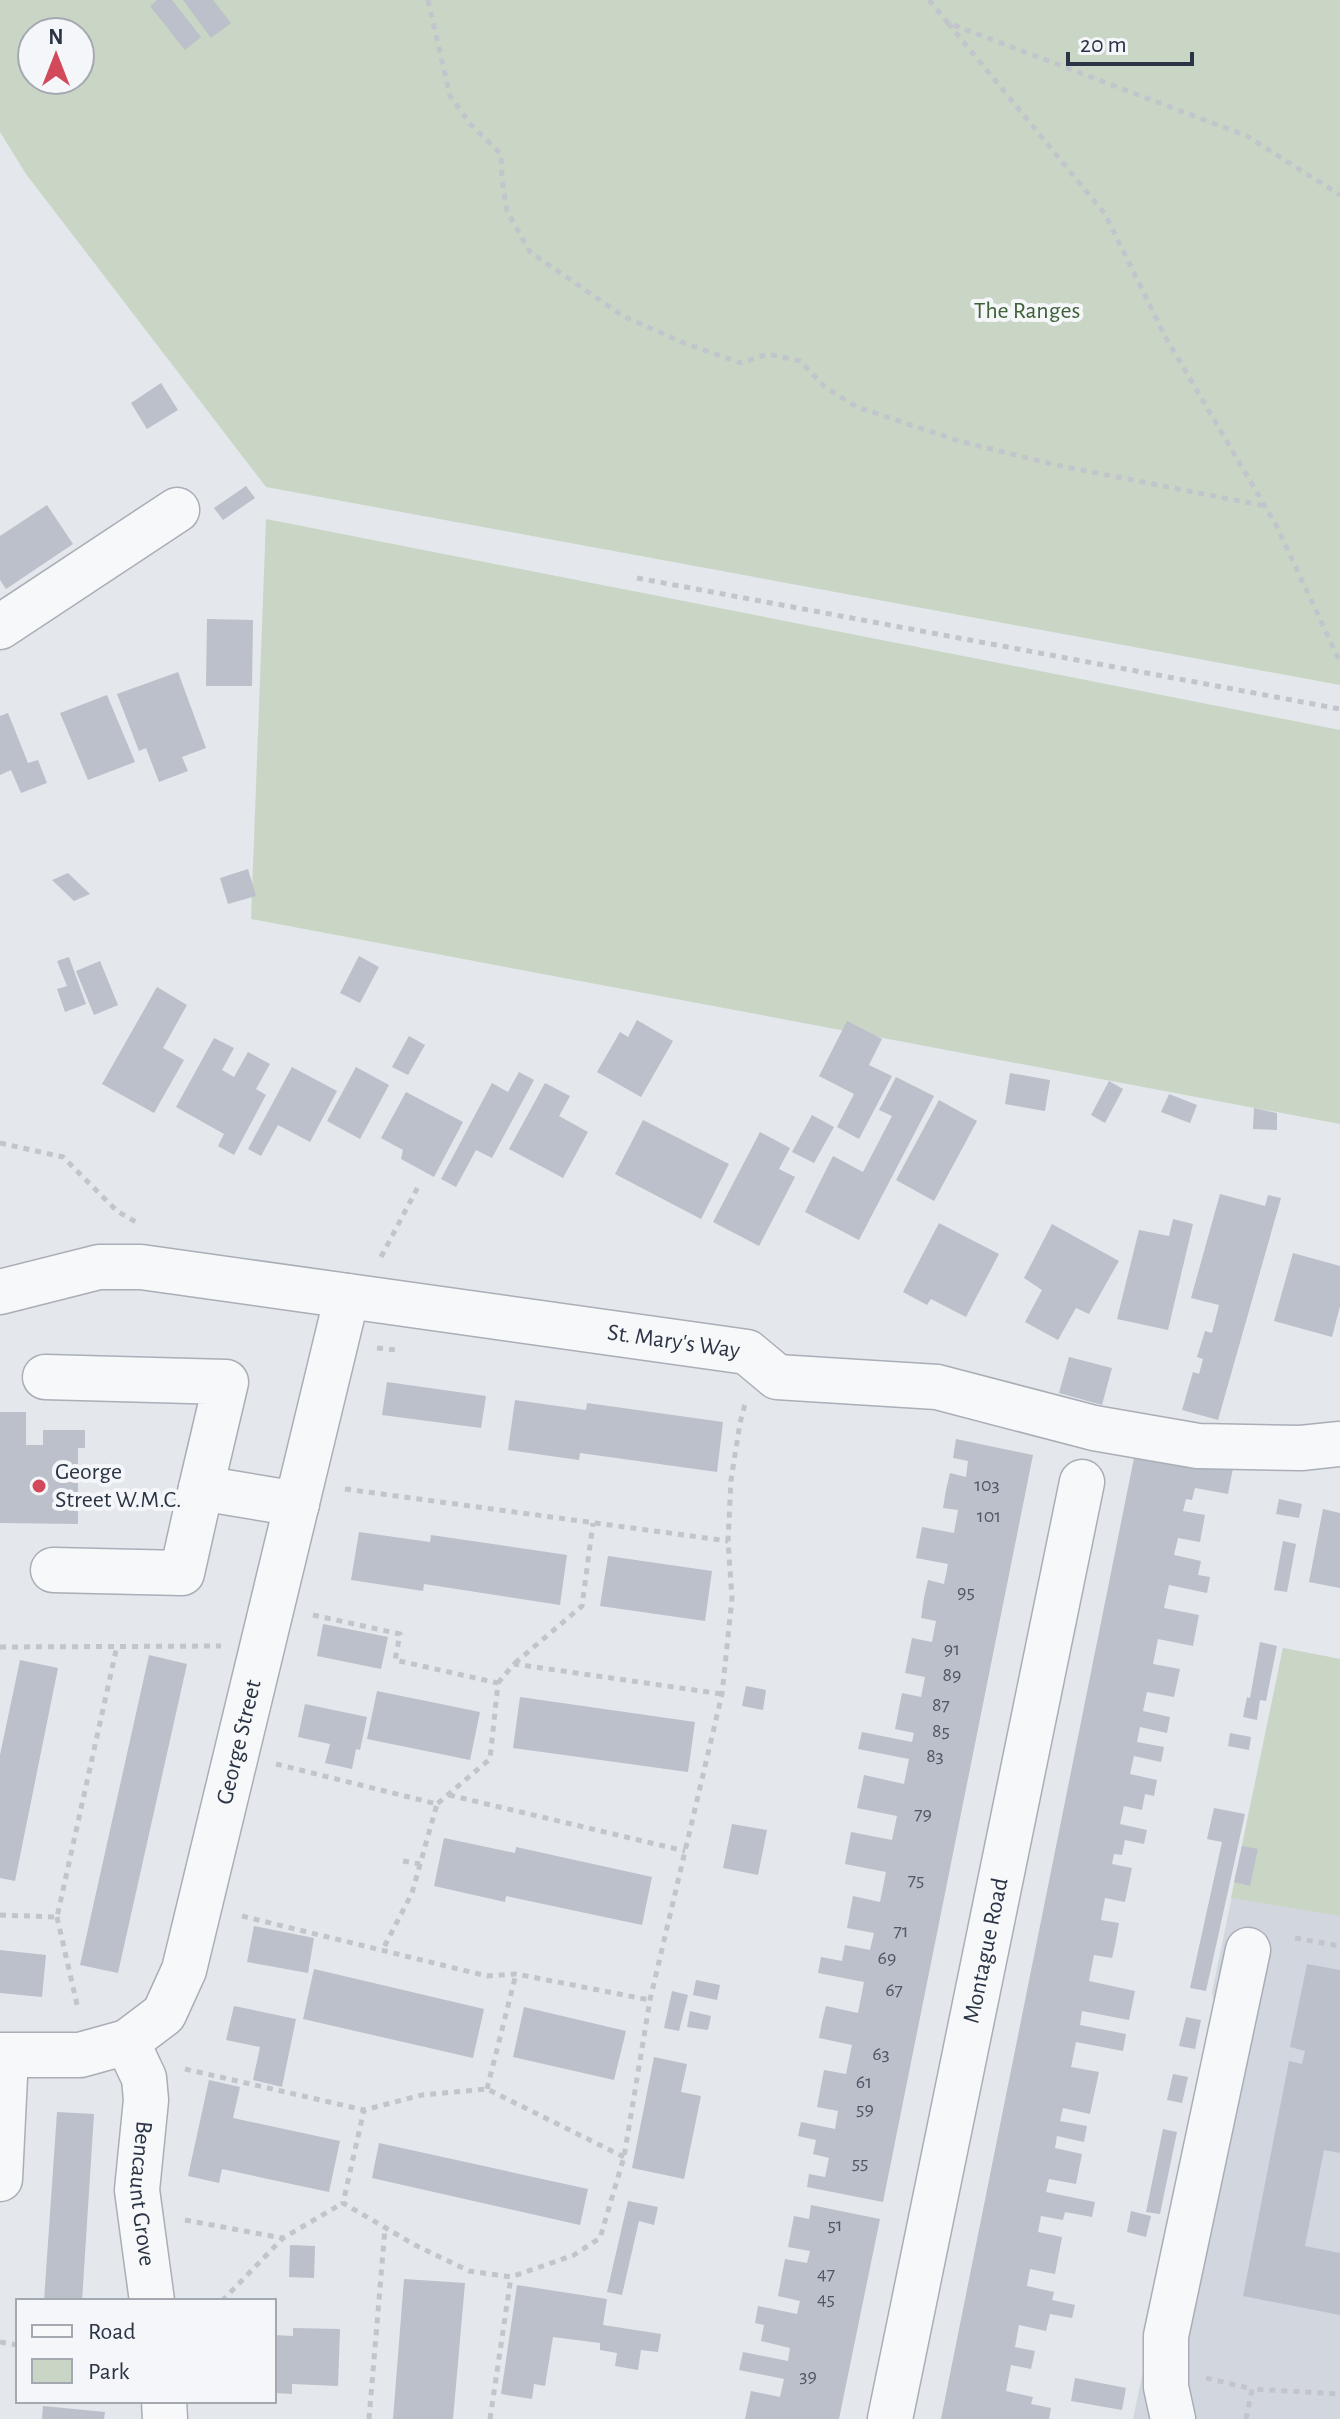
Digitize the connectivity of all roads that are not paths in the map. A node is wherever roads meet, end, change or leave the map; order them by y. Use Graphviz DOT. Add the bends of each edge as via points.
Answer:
graph roads {
  1 [pos="177,510"];
  2 [pos="0,627"];
  3 [pos="0,1292"];
  4 [pos="357,1297"];
  5 [pos="45,1377"];
  6 [pos="1340,1444"];
  7 [pos="1082,1482"];
  8 [pos="201,1488"];
  9 [pos="297,1504"];
  10 [pos="53,1570"];
  11 [pos="1248,1950"];
  12 [pos="127,2042"];
  13 [pos="3,2055"];
  14 [pos="0,2179"];
  15 [pos="152,2299"];
  16 [pos="890,2419"];
  17 [pos="1173,2419"];
  1 -- 2 [label="street"];
  3 -- 4 [label="street, St. Mary's Way" via="99,1267 141,1267"];
  4 -- 6 [label="street, St. Mary's Way" via="747,1352 777,1377 937,1387 1094,1428 1198,1446"];
  4 -- 9 [label="street, George Street"];
  5 -- 8 [label="street" via="226,1382"];
  7 -- 16 [label="street, Montague Road"];
  8 -- 9 [label="street"];
  8 -- 10 [label="street" via="182,1573"];
  9 -- 12 [label="street, George Street" via="184,1970 164,2014"];
  11 -- 17 [label="street" via="1166,2336 1166,2387"];
  12 -- 13 [label="street, George Street" via="80,2055"];
  12 -- 15 [label="street, Bencaunt Grove" via="144,2078 137,2190"];
  13 -- 14 [label="street"];
}
